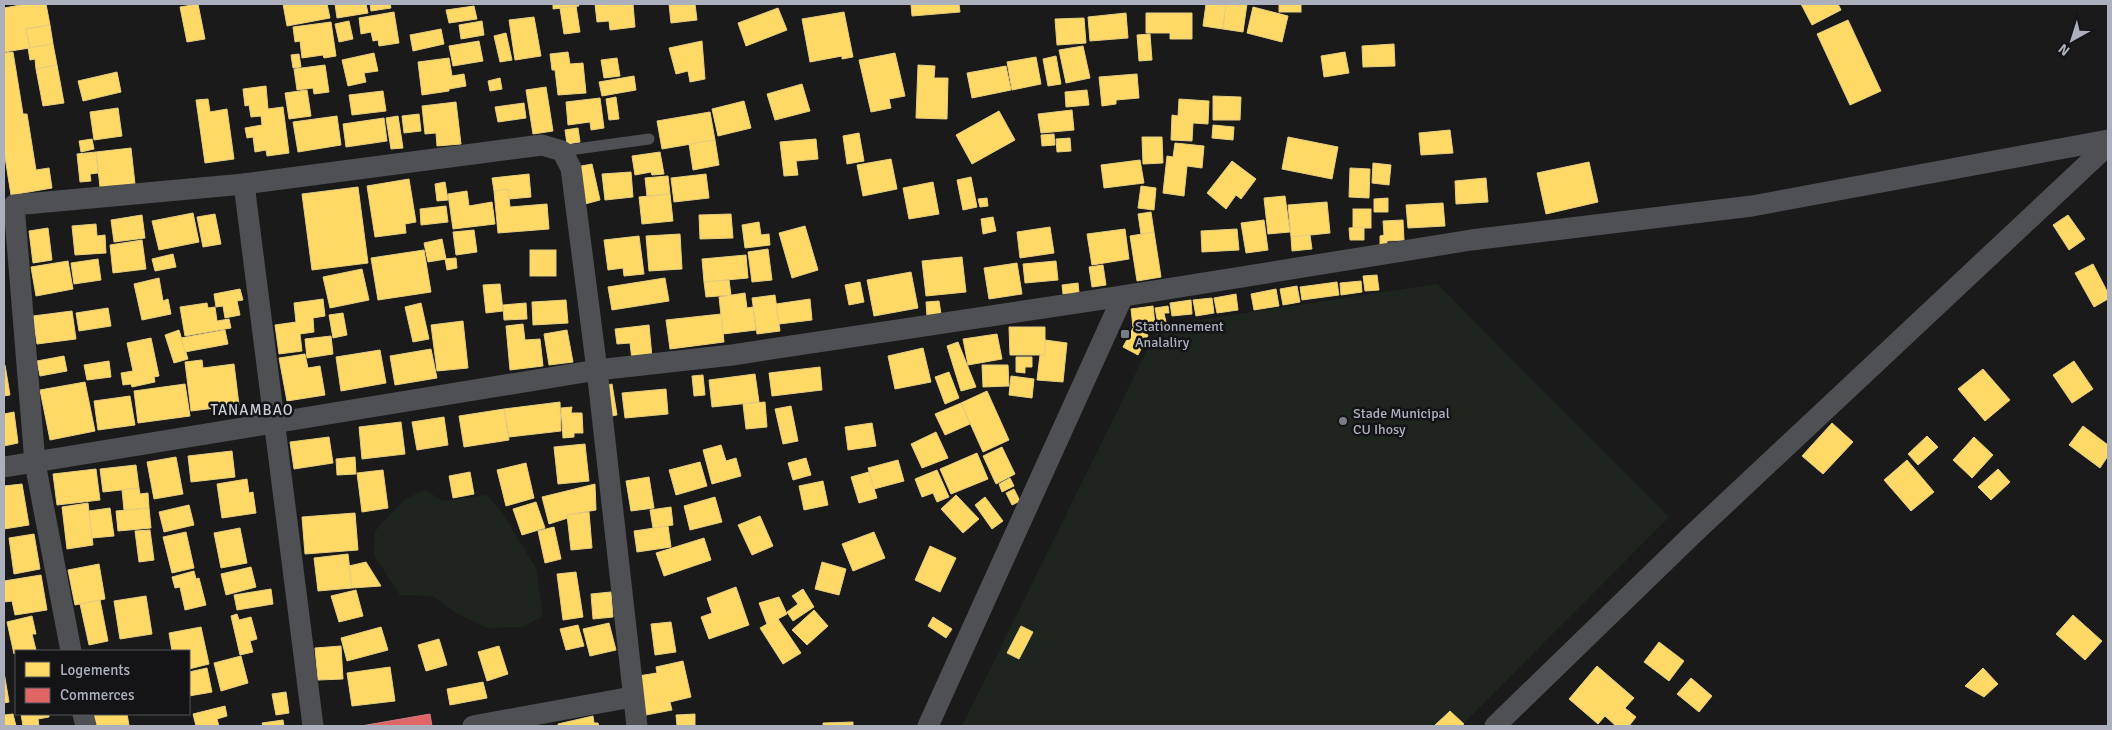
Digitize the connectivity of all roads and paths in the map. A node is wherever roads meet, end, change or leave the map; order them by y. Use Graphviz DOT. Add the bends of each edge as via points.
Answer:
graph roads {
  1 [pos="649,139"];
  2 [pos="2108,140"];
  3 [pos="2108,145"];
  4 [pos="562,151"];
  5 [pos="244,184"];
  6 [pos="10,230"];
  7 [pos="1123,296"];
  8 [pos="597,370"];
  9 [pos="273,422"];
  10 [pos="35,463"];
  11 [pos="4,467"];
  12 [pos="71,650"];
  13 [pos="632,697"];
  14 [pos="313,726"];
  15 [pos="473,726"];
  16 [pos="637,726"];
  17 [pos="928,726"];
  18 [pos="1495,726"];
  1 -- 4 [label="lane"];
  2 -- 7 [label="street" via="1752,206 1471,240"];
  3 -- 18 [label="street" via="1692,534"];
  4 -- 5 [label="street" via="542,146"];
  4 -- 8 [label="street" via="571,168"];
  5 -- 6 [label="street" via="14,205"];
  5 -- 9 [label="street"];
  6 -- 10 [label="street"];
  7 -- 8 [label="street" via="732,354"];
  7 -- 17 [label="street"];
  8 -- 9 [label="street"];
  8 -- 13 [label="street"];
  9 -- 10 [label="street"];
  9 -- 14 [label="street"];
  10 -- 11 [label="street"];
  10 -- 12 [label="street"];
  13 -- 15 [label="street"];
  13 -- 16 [label="street"];
}
